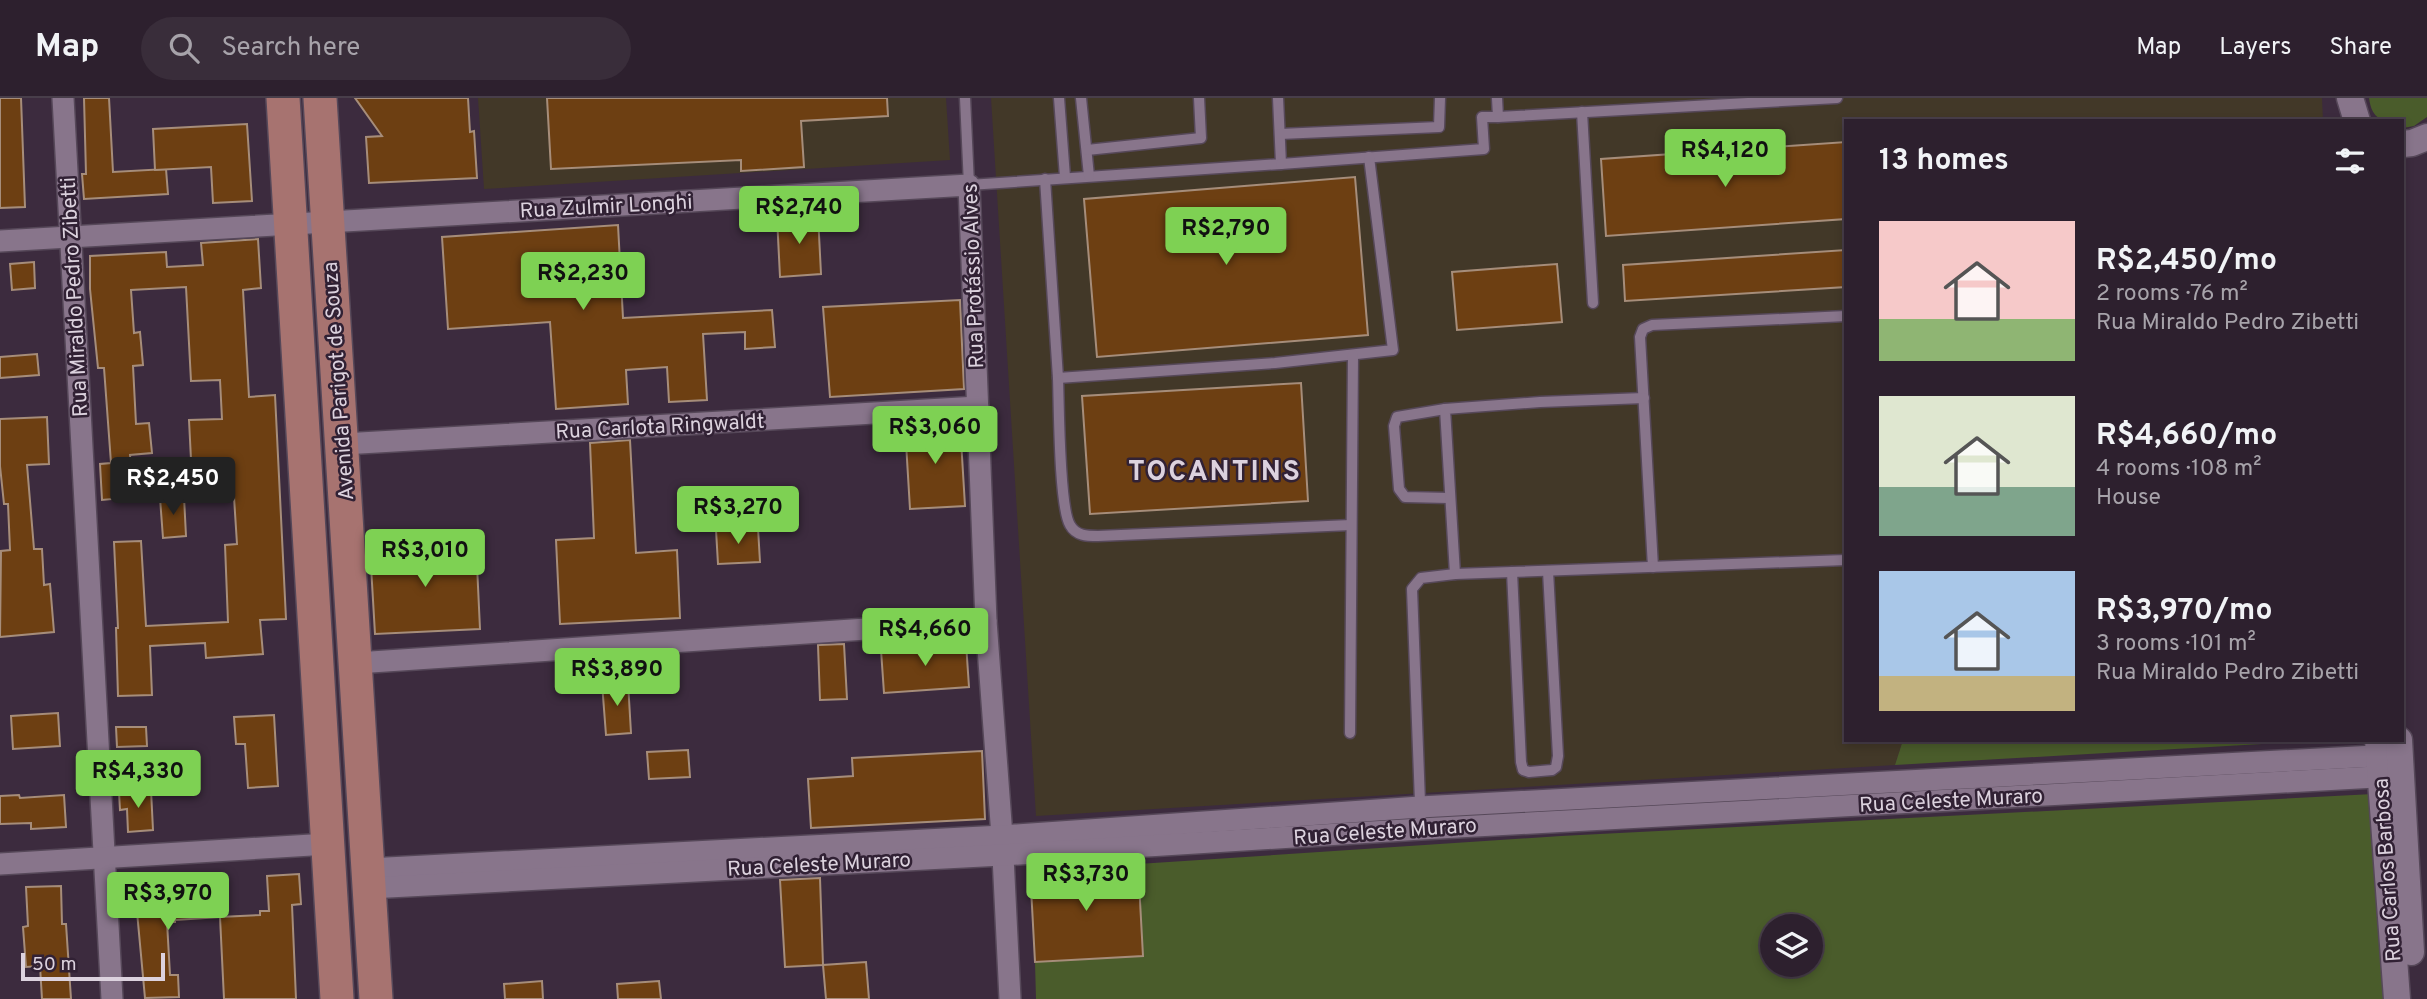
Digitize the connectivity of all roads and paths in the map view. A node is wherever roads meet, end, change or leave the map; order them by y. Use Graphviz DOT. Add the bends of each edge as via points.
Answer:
graph roads {
  1 [pos="63,98"];
  2 [pos="320,98"];
  3 [pos="965,98"];
  4 [pos="1059,98"];
  5 [pos="1081,98"];
  6 [pos="1199,98"];
  7 [pos="1278,98"];
  8 [pos="1440,98"];
  9 [pos="1497,98"];
  10 [pos="1838,98"];
  11 [pos="284,109"];
  12 [pos="1582,112"];
  13 [pos="1498,117"];
  14 [pos="1280,134"];
  15 [pos="1087,150"];
  16 [pos="1369,157"];
  17 [pos="1281,164"];
  18 [pos="1089,176"];
  19 [pos="1065,177"];
  20 [pos="1045,179"];
  21 [pos="969,185"];
  22 [pos="327,222"];
  23 [pos="290,225"];
  24 [pos="71,237"];
  25 [pos="0,241"];
  26 [pos="1593,303"];
  27 [pos="1844,316"];
  28 [pos="337,353"];
  29 [pos="1353,355"];
  30 [pos="1058,378"];
  31 [pos="1644,398"];
  32 [pos="978,407"];
  33 [pos="1445,409"];
  34 [pos="343,444"];
  35 [pos="1449,498"];
  36 [pos="1351,525"];
  37 [pos="1844,560"];
  38 [pos="1653,567"];
  39 [pos="1548,570"];
  40 [pos="1512,572"];
  41 [pos="1455,574"];
  42 [pos="986,621"];
  43 [pos="356,663"];
  44 [pos="320,724"];
  45 [pos="1350,733"];
  46 [pos="2389,757"];
  47 [pos="1420,807"];
  48 [pos="1421,828"];
  49 [pos="366,830"];
  50 [pos="328,844"];
  51 [pos="1002,845"];
  52 [pos="105,858"];
  53 [pos="0,864"];
  54 [pos="369,879"];
  55 [pos="330,880"];
  56 [pos="374,958"];
  57 [pos="112,999"];
  58 [pos="337,999"];
  59 [pos="376,999"];
  60 [pos="1010,999"];
  61 [pos="2397,999"];
  62 [pos="2414,999"];
  1 -- 24 [label="street, Rua Miraldo Pedro Zibetti"];
  2 -- 22 [label="main road, Avenida Parigot de Souza"];
  3 -- 21 [label="lane, Rua Protássio Alves"];
  4 -- 19 [label="lane"];
  5 -- 15 [label="lane"];
  6 -- 15 [label="lane" via="1201,138"];
  7 -- 14 [label="lane"];
  8 -- 14 [label="lane" via="1439,127"];
  9 -- 13 [label="lane"];
  10 -- 12 [label="lane"];
  11 -- 22 [label="main road" via="301,209 311,218"];
  11 -- 23 [label="main road, Avenida Parigot de Souza"];
  12 -- 13 [label="lane"];
  12 -- 26 [label="lane"];
  13 -- 16 [label="lane" via="1482,117 1484,149"];
  14 -- 17 [label="lane"];
  15 -- 18 [label="lane"];
  16 -- 17 [label="lane"];
  16 -- 29 [label="lane" via="1393,350"];
  17 -- 18 [label="lane"];
  18 -- 19 [label="lane"];
  19 -- 20 [label="lane"];
  20 -- 21 [label="lane"];
  20 -- 30 [label="lane"];
  21 -- 22 [label="street, Rua Zulmir Longhi"];
  21 -- 32 [label="street, Rua Protássio Alves"];
  22 -- 23 [label="street, Rua Zulmir Longhi"];
  22 -- 28 [label="main road, Avenida Parigot de Souza"];
  23 -- 24 [label="street"];
  23 -- 28 [label="main road" via="314,232 317,238 321,310"];
  23 -- 44 [label="main road, Avenida Parigot de Souza"];
  24 -- 25 [label="street"];
  24 -- 52 [label="street, Rua Miraldo Pedro Zibetti"];
  27 -- 31 [label="lane" via="1652,325 1643,329 1640,337"];
  28 -- 34 [label="main road, Avenida Parigot de Souza"];
  29 -- 30 [label="lane"];
  29 -- 36 [label="lane"];
  30 -- 36 [label="lane" via="1067,517 1084,536"];
  31 -- 33 [label="lane"];
  31 -- 38 [label="lane"];
  32 -- 34 [label="street, Rua Carlota Ringwaldt"];
  32 -- 42 [label="street, Rua Protássio Alves"];
  33 -- 35 [label="lane"];
  33 -- 35 [label="lane" via="1404,414 1394,426 1399,489 1405,497"];
  34 -- 43 [label="main road, Avenida Parigot de Souza"];
  35 -- 41 [label="lane"];
  36 -- 45 [label="lane"];
  37 -- 38 [label="lane"];
  38 -- 39 [label="lane"];
  39 -- 40 [label="lane"];
  39 -- 40 [label="lane" via="1558,756 1552,770 1529,772 1521,762"];
  40 -- 41 [label="lane"];
  41 -- 47 [label="lane" via="1421,578 1412,589"];
  42 -- 43 [label="street"];
  42 -- 51 [label="street, Rua Protássio Alves"];
  43 -- 49 [label="main road, Avenida Parigot de Souza"];
  44 -- 49 [label="main road" via="333,713 346,722 352,789"];
  44 -- 50 [label="main road, Avenida Parigot de Souza"];
  46 -- 47 [label="street, Rua Celeste Muraro"];
  46 -- 48 [label="street, Rua Celeste Muraro"];
  46 -- 61 [label="street, Rua Carlos Barbosa"];
  46 -- 62 [label="street, Rua Carlos Barbosa"];
  47 -- 48 [label="lane"];
  47 -- 51 [label="street, Rua Celeste Muraro"];
  48 -- 51 [label="street, Rua Celeste Muraro"];
  49 -- 54 [label="main road, Avenida Parigot de Souza"];
  50 -- 52 [label="street"];
  50 -- 55 [label="main road, Avenida Parigot de Souza"];
  51 -- 54 [label="street, Rua Celeste Muraro"];
  51 -- 60 [label="street, Rua Protássio Alves"];
  52 -- 53 [label="street"];
  52 -- 57 [label="street, Rua Miraldo Pedro Zibetti"];
  54 -- 56 [label="main road, Avenida Parigot de Souza"];
  55 -- 56 [label="main road" via="342,916 346,983 351,989 365,985"];
  55 -- 58 [label="main road, Avenida Parigot de Souza"];
  56 -- 59 [label="main road, Avenida Parigot de Souza"];
}
